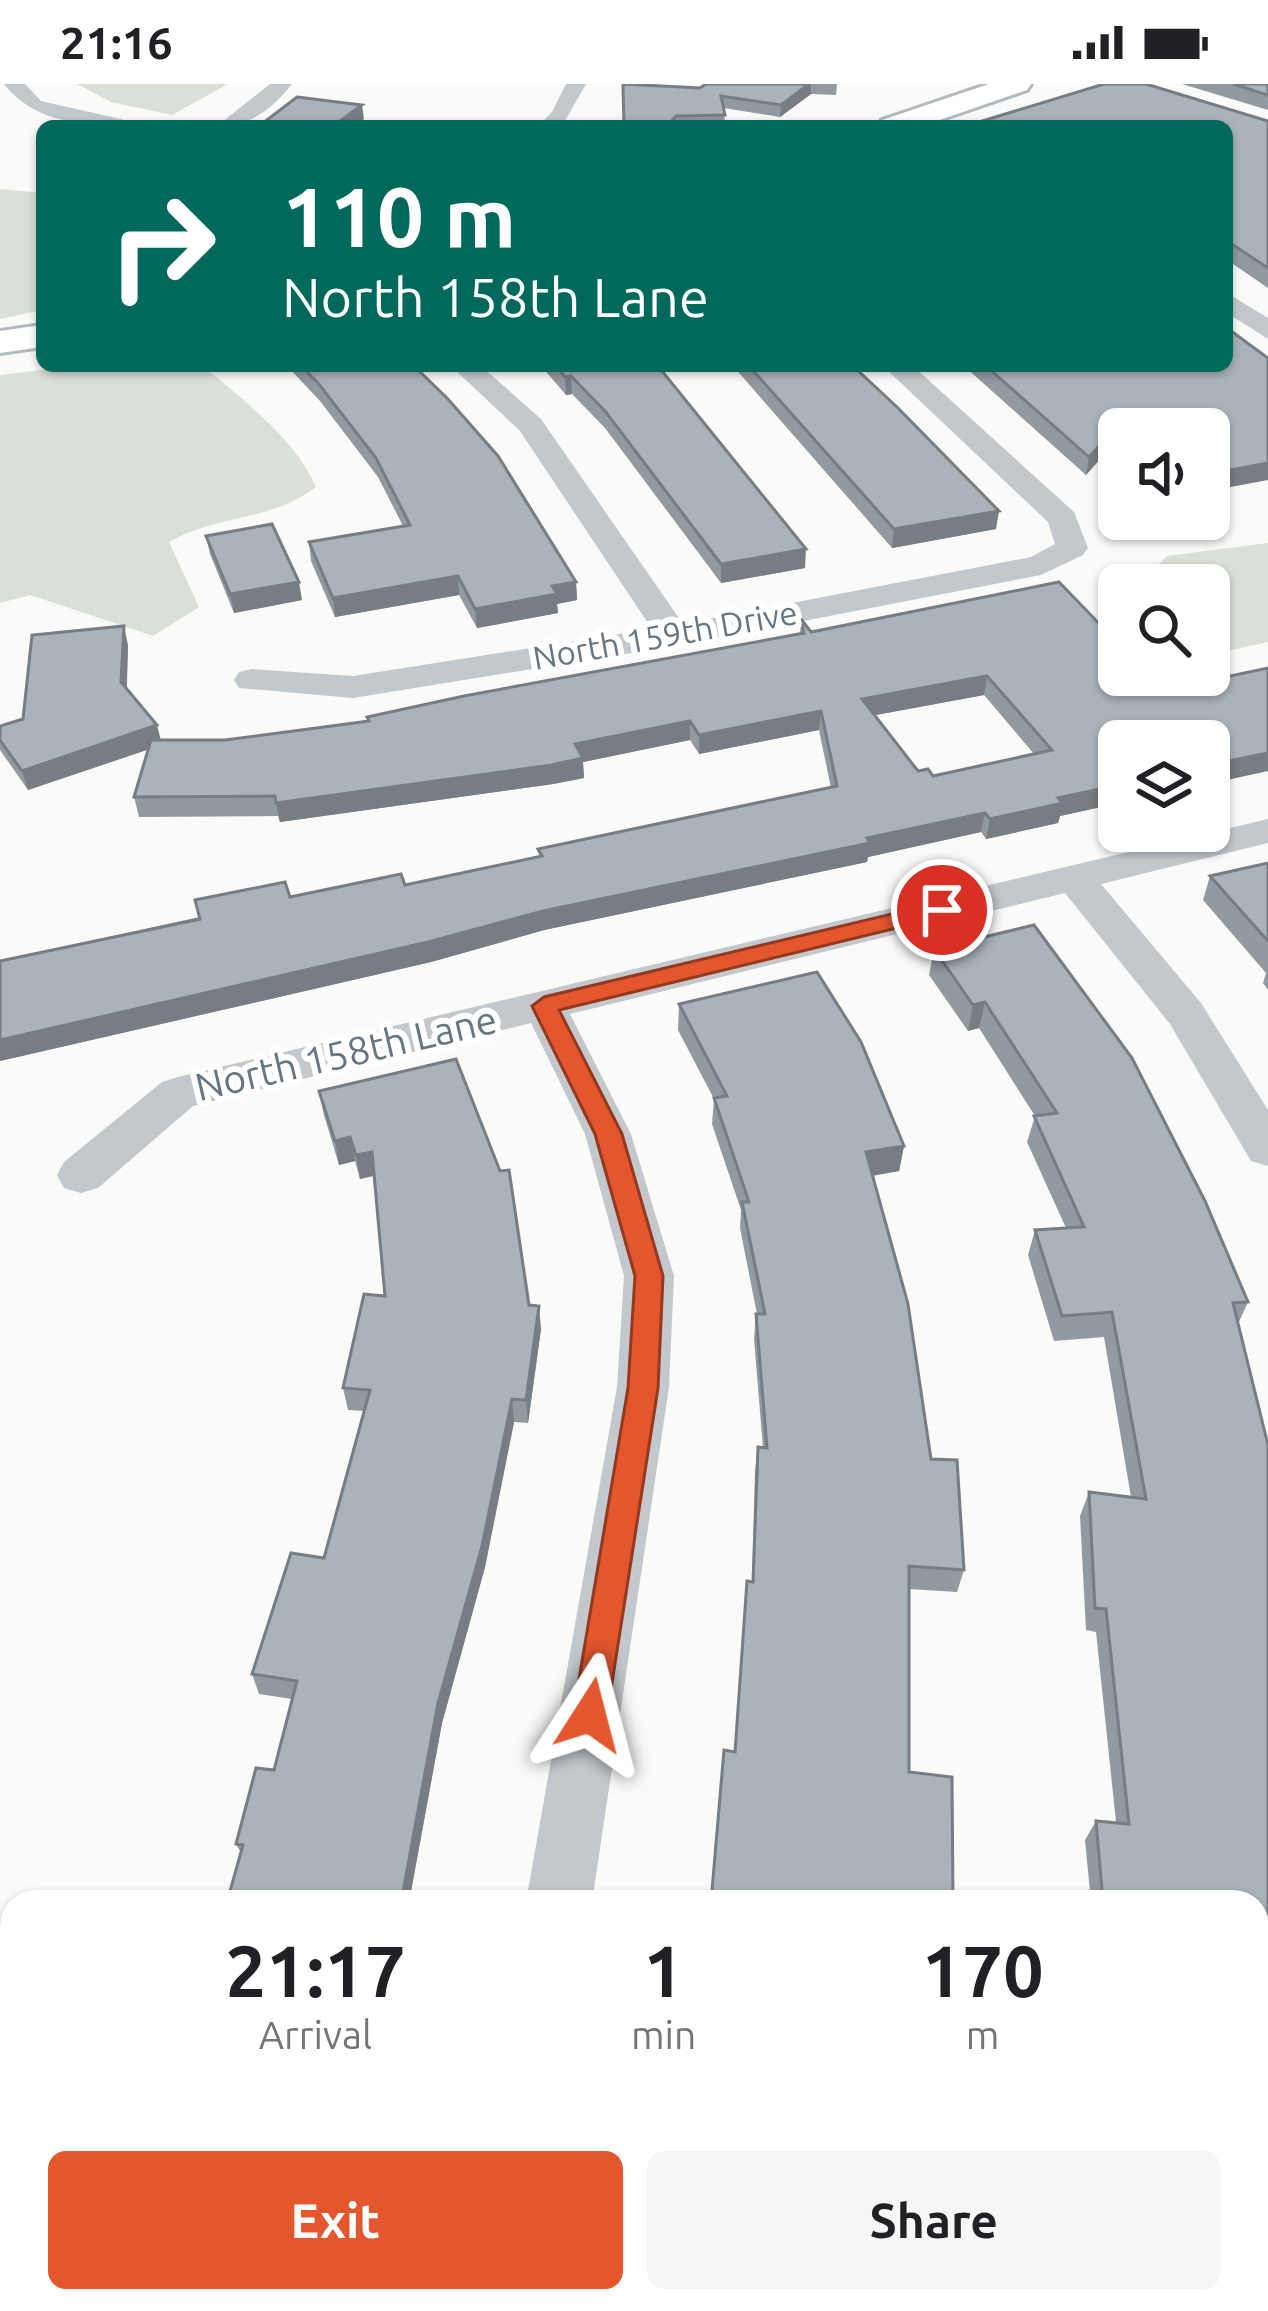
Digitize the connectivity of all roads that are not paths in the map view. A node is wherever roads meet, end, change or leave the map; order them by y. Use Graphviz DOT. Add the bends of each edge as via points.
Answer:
graph roads {
  1 [pos="14,84"];
  2 [pos="282,84"];
  3 [pos="576,84"];
  4 [pos="1017,84"];
  5 [pos="88,120"];
  6 [pos="237,120"];
  7 [pos="556,120"];
  8 [pos="911,120"];
  9 [pos="1233,306"];
  10 [pos="1268,331"];
  11 [pos="36,337"];
  12 [pos="0,342"];
  13 [pos="472,372"];
  14 [pos="904,372"];
  15 [pos="674,636"];
  16 [pos="252,680"];
  17 [pos="1268,831"];
  18 [pos="1075,878"];
  19 [pos="544,1006"];
  20 [pos="1268,1149"];
  21 [pos="81,1175"];
  22 [pos="562,1890"];
  1 -- 5 [label="street" via="34,106"];
  2 -- 6 [label="street"];
  3 -- 7 [label="street"];
  4 -- 8 [label="street"];
  9 -- 10 [label="street"];
  11 -- 12 [label="street"];
  13 -- 15 [label="street" via="530,424"];
  14 -- 15 [label="street, North 159th Drive" via="1063,519 1072,548 1041,565"];
  15 -- 16 [label="street, North 159th Drive" via="353,687"];
  17 -- 18 [label="street, North 158th Lane"];
  18 -- 19 [label="street, North 158th Lane"];
  18 -- 20 [label="street" via="1186,1013"];
  19 -- 21 [label="street, North 158th Lane" via="178,1093"];
  19 -- 22 [label="street" via="608,1134 649,1276 643,1388"];
}
